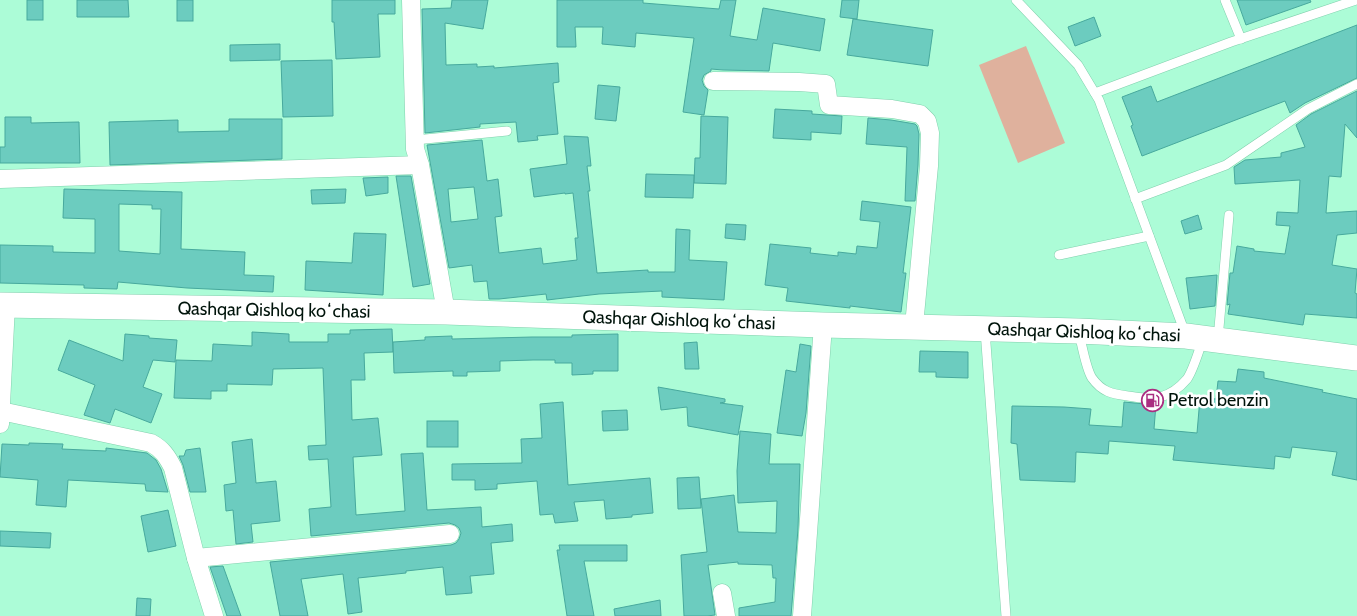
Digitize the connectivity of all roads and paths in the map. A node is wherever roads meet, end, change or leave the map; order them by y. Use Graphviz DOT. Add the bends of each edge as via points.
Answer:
graph roads {
  1 [pos="411,0"];
  2 [pos="1016,0"];
  3 [pos="1225,0"];
  4 [pos="1356,0"];
  5 [pos="1240,39"];
  6 [pos="713,81"];
  7 [pos="1357,84"];
  8 [pos="1094,92"];
  9 [pos="507,131"];
  10 [pos="415,140"];
  11 [pos="420,165"];
  12 [pos="0,179"];
  13 [pos="1135,199"];
  14 [pos="1229,215"];
  15 [pos="1148,236"];
  16 [pos="1059,255"];
  17 [pos="3,305"];
  18 [pos="446,312"];
  19 [pos="822,325"];
  20 [pos="914,326"];
  21 [pos="985,329"];
  22 [pos="1078,331"];
  23 [pos="1202,338"];
  24 [pos="1357,358"];
  25 [pos="0,419"];
  26 [pos="450,534"];
  27 [pos="196,558"];
  28 [pos="722,593"];
  29 [pos="214,616"];
  30 [pos="726,616"];
  31 [pos="802,616"];
  32 [pos="1006,616"];
  1 -- 10 [label="street"];
  2 -- 8 [label="lane" via="1078,65"];
  3 -- 5 [label="lane"];
  4 -- 5 [label="lane"];
  5 -- 8 [label="lane"];
  6 -- 20 [label="street" via="826,84 829,105 892,109 920,114 927,121 930,132 929,166"];
  7 -- 13 [label="lane" via="1308,109 1226,165"];
  8 -- 13 [label="lane"];
  9 -- 10 [label="lane"];
  10 -- 11 [label="street"];
  11 -- 12 [label="street"];
  11 -- 18 [label="street"];
  13 -- 15 [label="lane"];
  14 -- 23 [label="lane"];
  15 -- 16 [label="lane"];
  15 -- 23 [label="lane"];
  17 -- 18 [label="main road, Qashqar Qishloq koʻchasi"];
  17 -- 25 [label="street"];
  18 -- 19 [label="main road, Qashqar Qishloq koʻchasi"];
  19 -- 20 [label="main road, Qashqar Qishloq koʻchasi"];
  19 -- 31 [label="street"];
  20 -- 21 [label="main road, Qashqar Qishloq koʻchasi"];
  21 -- 22 [label="main road, Qashqar Qishloq koʻchasi"];
  21 -- 32 [label="lane"];
  22 -- 23 [label="main road, Qashqar Qishloq koʻchasi"];
  22 -- 23 [label="lane" via="1090,376 1100,388 1139,398 1160,398 1188,378"];
  23 -- 24 [label="main road, Qashqar Qishloq koʻchasi"];
  25 -- 27 [label="street" via="151,443 160,448 173,468"];
  26 -- 27 [label="street"];
  27 -- 29 [label="street"];
  28 -- 30 [label="street"];
}
